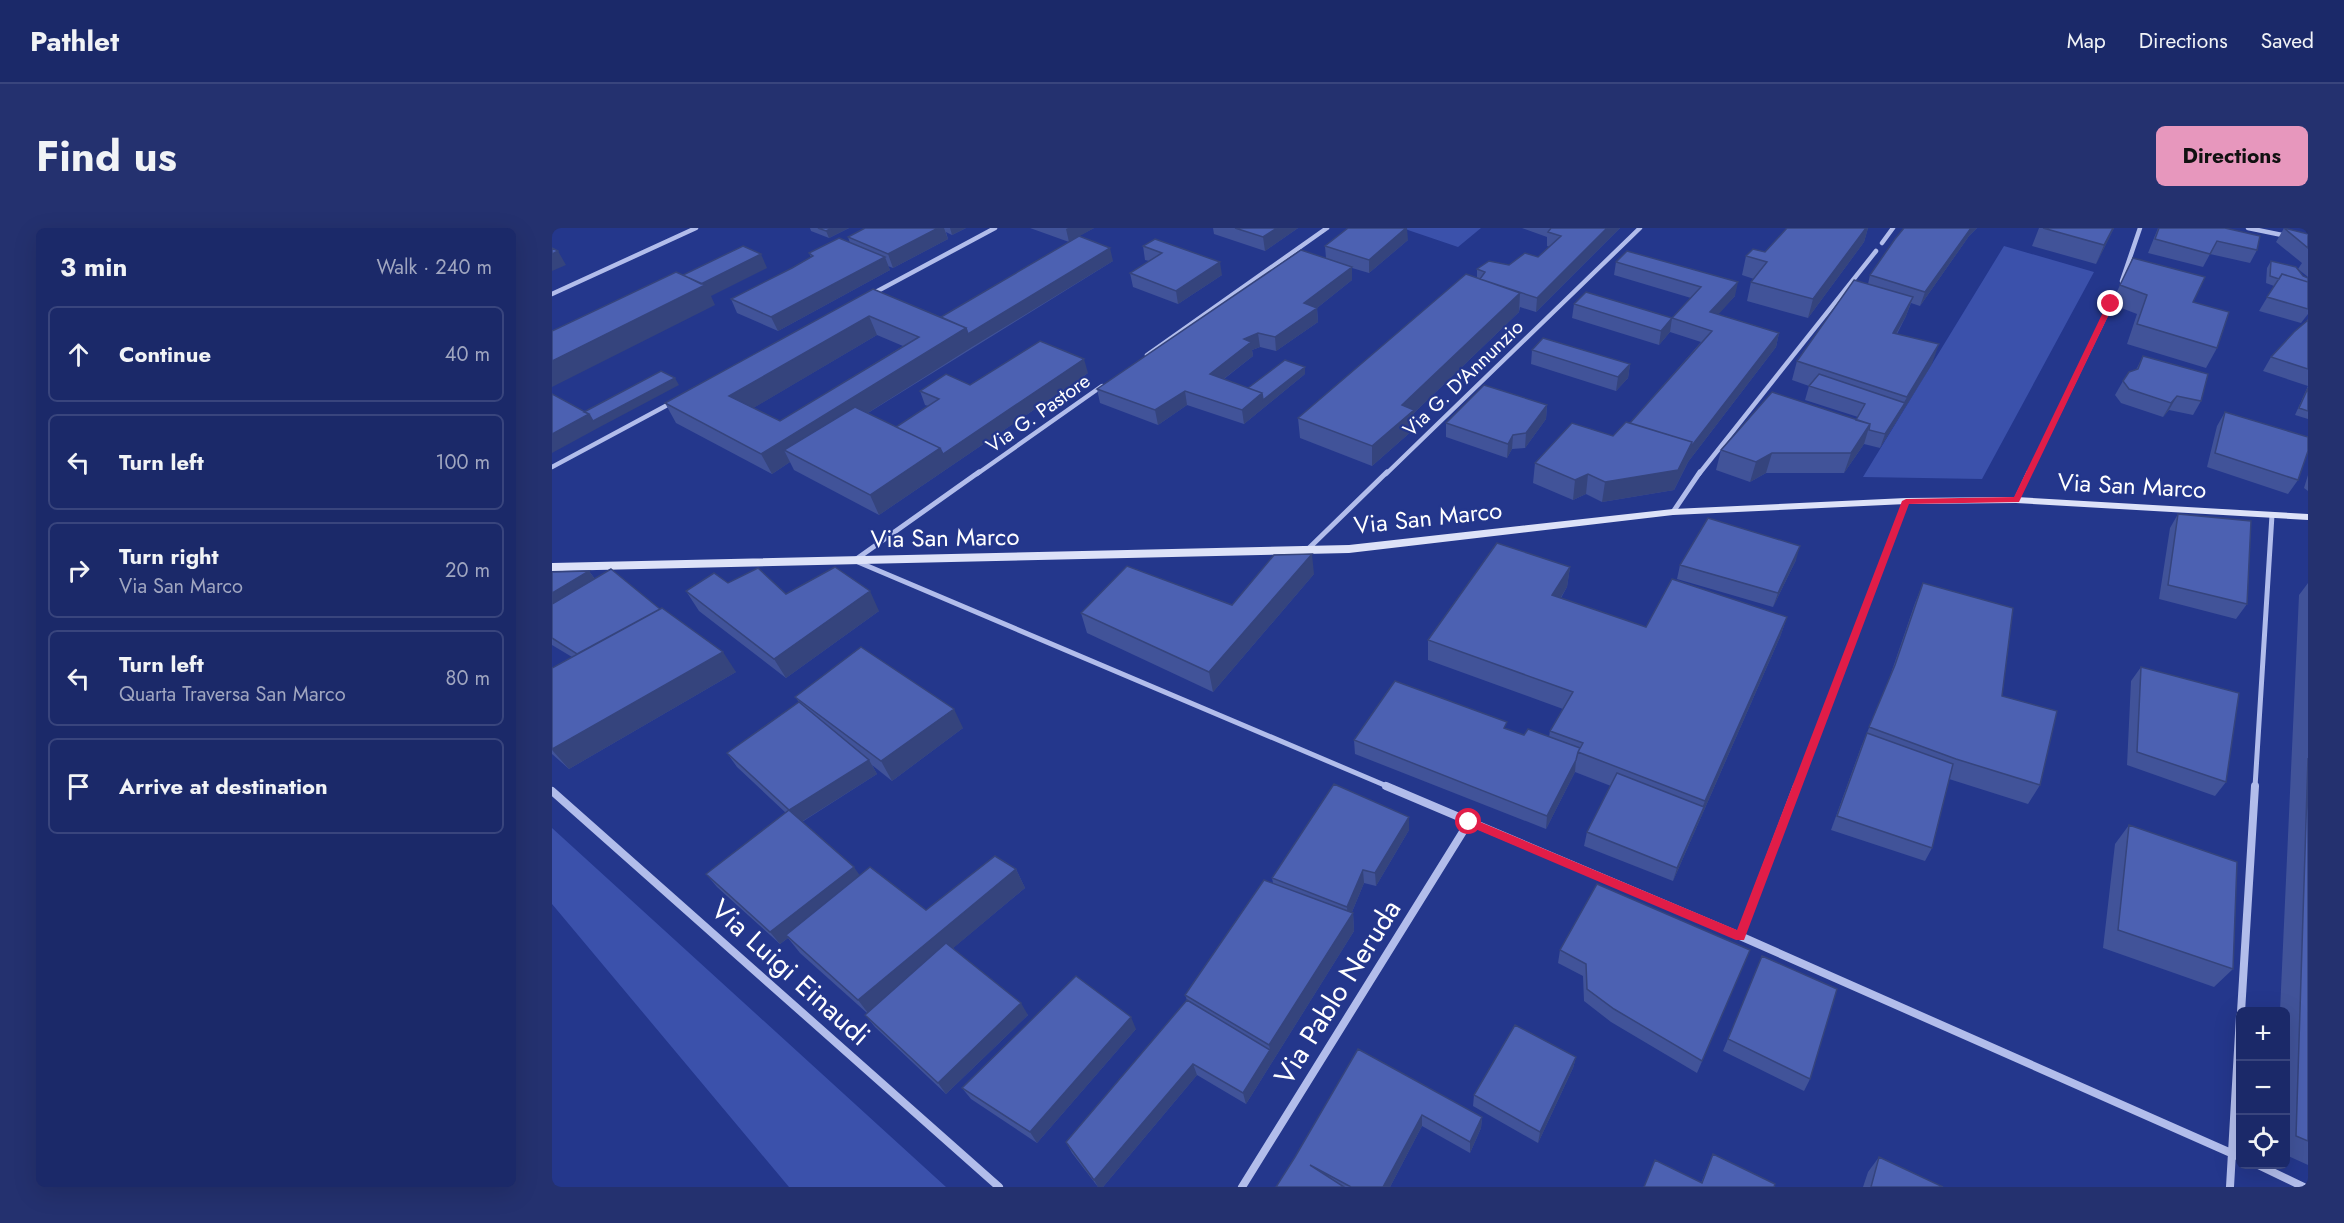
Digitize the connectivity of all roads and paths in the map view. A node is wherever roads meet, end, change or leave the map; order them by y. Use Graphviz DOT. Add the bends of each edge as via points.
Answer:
graph roads {
  1 [pos="696,228"];
  2 [pos="995,228"];
  3 [pos="1327,228"];
  4 [pos="1641,228"];
  5 [pos="1893,228"];
  6 [pos="2140,228"];
  7 [pos="2248,228"];
  8 [pos="2298,238"];
  9 [pos="1882,243"];
  10 [pos="1876,251"];
  11 [pos="552,294"];
  12 [pos="869,296"];
  13 [pos="1144,357"];
  14 [pos="1105,384"];
  15 [pos="679,399"];
  16 [pos="552,467"];
  17 [pos="2016,500"];
  18 [pos="1906,501"];
  19 [pos="1673,512"];
  20 [pos="2272,515"];
  21 [pos="2308,517"];
  22 [pos="1306,550"];
  23 [pos="855,560"];
  24 [pos="552,567"];
  25 [pos="552,791"];
  26 [pos="1469,822"];
  27 [pos="1740,936"];
  28 [pos="2241,1007"];
  29 [pos="2238,1061"];
  30 [pos="2232,1154"];
  31 [pos="2236,1156"];
  32 [pos="2266,1169"];
  33 [pos="999,1187"];
  34 [pos="1242,1187"];
  35 [pos="2230,1187"];
  36 [pos="2304,1187"];
  1 -- 11 [label="street"];
  2 -- 12 [label="street"];
  3 -- 13 [label="street"];
  4 -- 22 [label="street, Via G. D'Annunzio"];
  5 -- 9 [label="street"];
  6 -- 17 [label="street" via="2124,277"];
  7 -- 8 [label="street"];
  10 -- 19 [label="street" via="1702,469"];
  14 -- 23 [label="street, Via G. Pastore"];
  15 -- 16 [label="street"];
  17 -- 18 [label="main road, Via San Marco"];
  17 -- 20 [label="main road, Via San Marco"];
  18 -- 19 [label="main road, Via San Marco"];
  18 -- 27 [label="street"];
  19 -- 22 [label="main road, Via San Marco" via="1349,549"];
  20 -- 21 [label="main road, Via San Marco"];
  20 -- 28 [label="street"];
  22 -- 23 [label="main road, Via San Marco"];
  23 -- 24 [label="main road, Via San Marco"];
  23 -- 26 [label="street"];
  25 -- 33 [label="street, Via Luigi Einaudi"];
  26 -- 27 [label="street"];
  26 -- 34 [label="street, Via Pablo Neruda"];
  27 -- 30 [label="street"];
  29 -- 30 [label="street"];
  30 -- 31 [label="street"];
  30 -- 35 [label="street"];
  32 -- 36 [label="street"];
}
